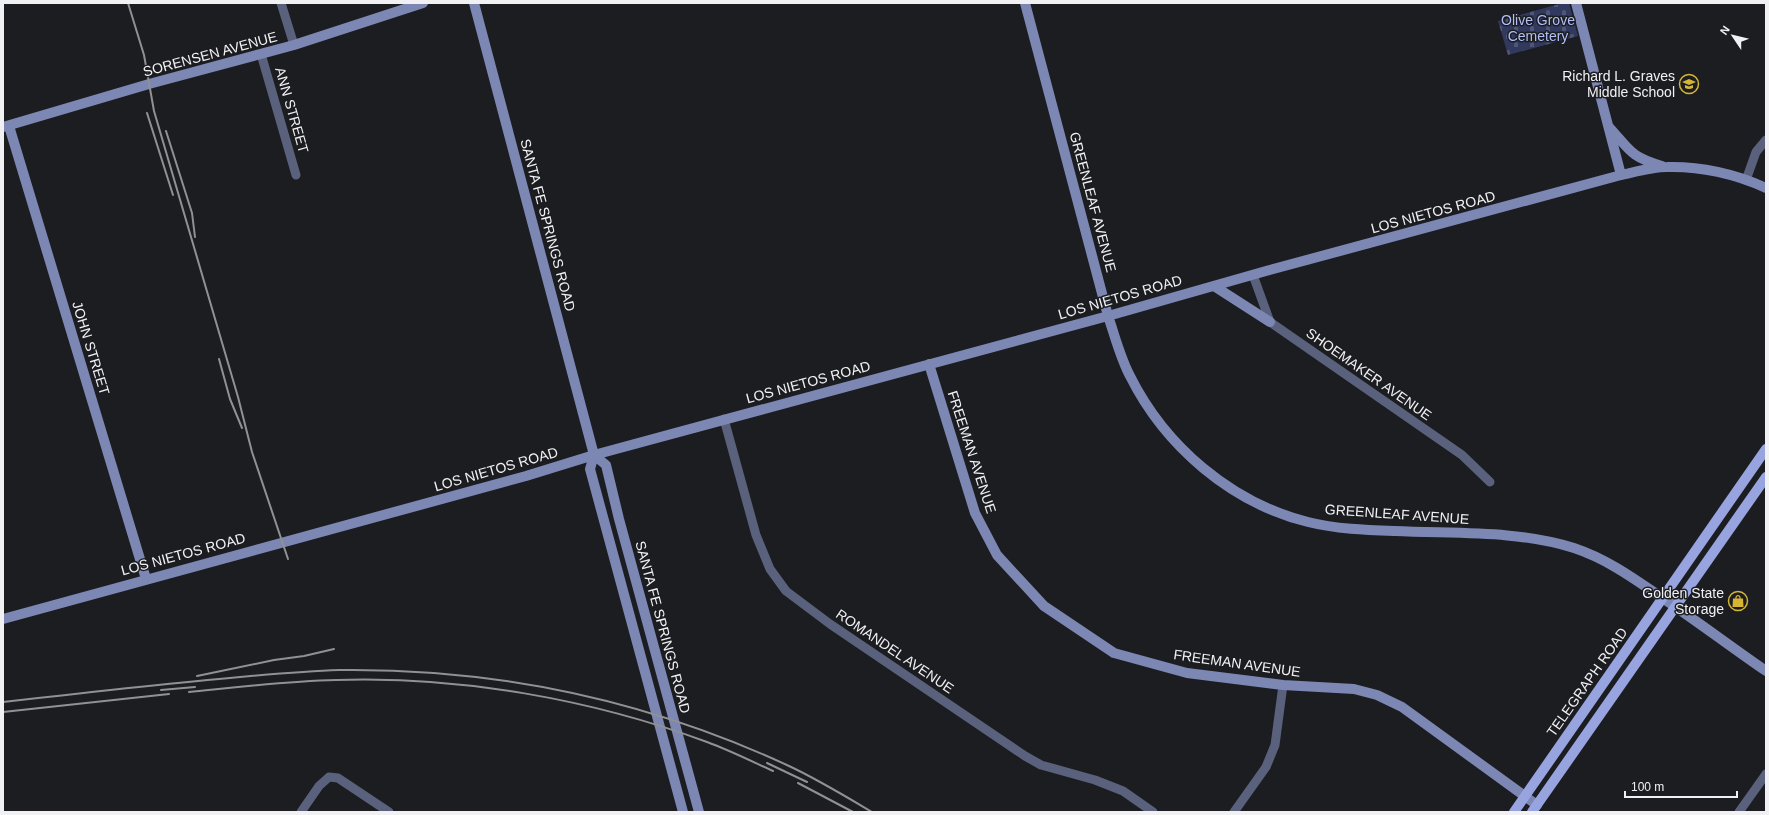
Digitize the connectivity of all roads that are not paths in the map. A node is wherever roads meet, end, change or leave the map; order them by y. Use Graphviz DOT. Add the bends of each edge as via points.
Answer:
graph roads {
  1 [pos="281,3"];
  2 [pos="423,3"];
  3 [pos="474,3"];
  4 [pos="1025,3"];
  5 [pos="1576,3"];
  6 [pos="294,45"];
  7 [pos="261,54"];
  8 [pos="1608,125"];
  9 [pos="6,127"];
  10 [pos="1766,140"];
  11 [pos="1666,166"];
  12 [pos="296,175"];
  13 [pos="1621,175"];
  14 [pos="1746,180"];
  15 [pos="1766,188"];
  16 [pos="1253,275"];
  17 [pos="1214,286"];
  18 [pos="1108,316"];
  19 [pos="1270,322"];
  20 [pos="929,364"];
  21 [pos="724,419"];
  22 [pos="1766,449"];
  23 [pos="594,455"];
  24 [pos="1750,472"];
  25 [pos="1764,479"];
  26 [pos="1490,482"];
  27 [pos="630,561"];
  28 [pos="616,564"];
  29 [pos="146,579"];
  30 [pos="1663,598"];
  31 [pos="1676,607"];
  32 [pos="3,619"];
  33 [pos="1766,671"];
  34 [pos="1283,685"];
  35 [pos="1766,774"];
  36 [pos="1525,796"];
  37 [pos="1534,808"];
  38 [pos="301,812"];
  39 [pos="389,812"];
  40 [pos="683,812"];
  41 [pos="699,812"];
  42 [pos="1154,812"];
  43 [pos="1234,812"];
  44 [pos="1514,812"];
  45 [pos="1739,812"];
  1 -- 6 [label="street, ANN STREET"];
  2 -- 6 [label="main road, SORENSEN AVENUE"];
  3 -- 23 [label="main road, SANTA FE SPRINGS ROAD"];
  4 -- 18 [label="main road, GREENLEAF AVENUE"];
  5 -- 8 [label="main road"];
  6 -- 7 [label="main road, SORENSEN AVENUE"];
  7 -- 9 [label="main road, SORENSEN AVENUE"];
  7 -- 12 [label="street, ANN STREET"];
  8 -- 11 [label="main road" via="1636,157"];
  8 -- 13 [label="main road"];
  9 -- 29 [label="main road, JOHN STREET"];
  10 -- 14 [label="street" via="1756,152"];
  11 -- 13 [label="main road, LOS NIETOS ROAD"];
  11 -- 14 [label="main road" via="1720,172"];
  13 -- 16 [label="main road, LOS NIETOS ROAD"];
  14 -- 15 [label="main road"];
  16 -- 17 [label="main road, LOS NIETOS ROAD"];
  16 -- 19 [label="street"];
  17 -- 18 [label="main road, LOS NIETOS ROAD"];
  17 -- 19 [label="main road"];
  18 -- 20 [label="main road, LOS NIETOS ROAD"];
  18 -- 30 [label="main road, GREENLEAF AVENUE" via="1121,356 1146,406 1187,454 1212,476 1246,497 1287,516 1338,528 1505,534 1545,540 1596,557 1623,570"];
  19 -- 26 [label="street, SHOEMAKER AVENUE" via="1462,455"];
  20 -- 21 [label="main road, LOS NIETOS ROAD"];
  20 -- 34 [label="main road, FREEMAN AVENUE" via="975,513 997,554 1044,606 1114,653 1187,673"];
  21 -- 23 [label="main road, LOS NIETOS ROAD"];
  21 -- 42 [label="street, ROMANDEL AVENUE" via="756,535 770,569 786,591 836,629 1025,756 1041,765 1123,790"];
  22 -- 24 [label="main road, TELEGRAPH ROAD"];
  23 -- 27 [label="main road, SANTA FE SPRINGS ROAD" via="606,465"];
  23 -- 28 [label="main road, SANTA FE SPRINGS ROAD" via="590,469"];
  23 -- 29 [label="main road, LOS NIETOS ROAD" via="526,476"];
  24 -- 25 [label="main road"];
  24 -- 30 [label="main road, TELEGRAPH ROAD"];
  25 -- 31 [label="main road, TELEGRAPH ROAD"];
  27 -- 28 [label="main road"];
  27 -- 41 [label="main road, SANTA FE SPRINGS ROAD"];
  28 -- 40 [label="main road, SANTA FE SPRINGS ROAD"];
  29 -- 32 [label="main road, LOS NIETOS ROAD"];
  30 -- 31 [label="main road"];
  30 -- 36 [label="main road, TELEGRAPH ROAD"];
  31 -- 33 [label="main road"];
  31 -- 37 [label="main road, TELEGRAPH ROAD"];
  34 -- 36 [label="main road, FREEMAN AVENUE" via="1354,689 1377,695 1402,707"];
  34 -- 43 [label="street" via="1275,745 1266,767"];
  35 -- 45 [label="street"];
  36 -- 37 [label="main road, FREEMAN AVENUE"];
  36 -- 44 [label="main road, TELEGRAPH ROAD"];
  38 -- 39 [label="street" via="319,786 329,777 338,778"];
}
